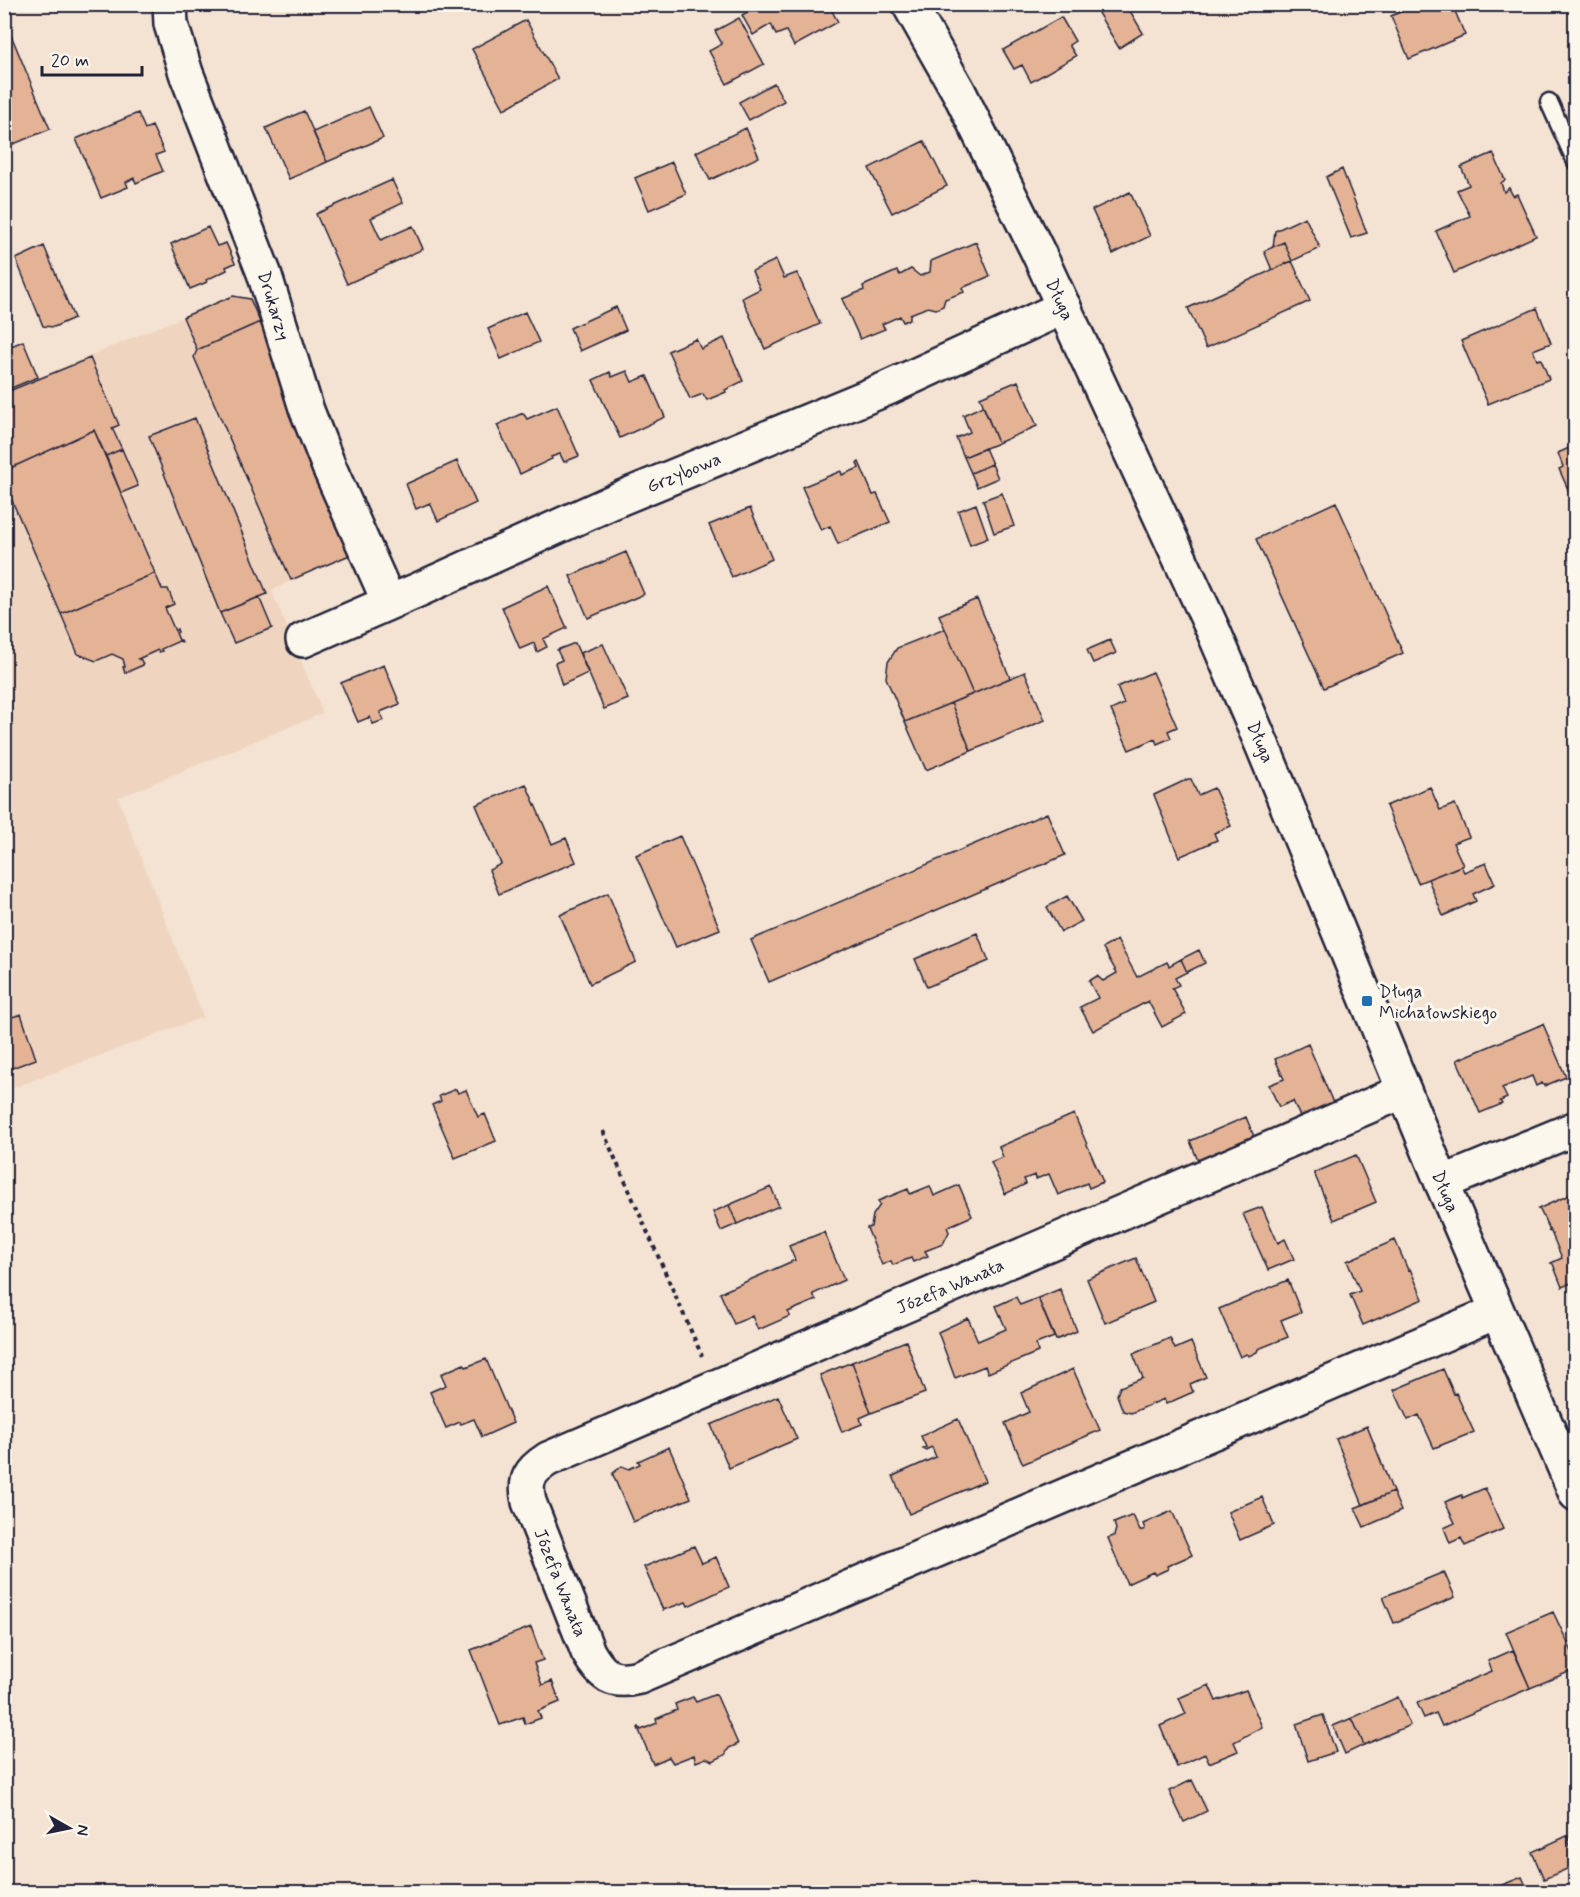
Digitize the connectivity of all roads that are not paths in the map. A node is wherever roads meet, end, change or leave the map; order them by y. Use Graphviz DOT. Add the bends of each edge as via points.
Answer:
graph roads {
  1 [pos="170,4"];
  2 [pos="909,4"];
  3 [pos="1549,102"];
  4 [pos="1575,162"];
  5 [pos="1064,307"];
  6 [pos="389,602"];
  7 [pos="303,639"];
  8 [pos="1404,1091"];
  9 [pos="1575,1128"];
  10 [pos="1442,1183"];
  11 [pos="1496,1312"];
  12 [pos="1575,1494"];
  1 -- 6 [label="street, Drukarzy" via="171,24 186,73 264,273 306,408"];
  2 -- 5 [label="street, Długa" via="969,113"];
  3 -- 4 [label="lane"];
  5 -- 6 [label="street, Grzybowa" via="888,388 621,498"];
  5 -- 8 [label="street, Długa" via="1213,630"];
  6 -- 7 [label="street, Grzybowa"];
  8 -- 10 [label="street, Długa"];
  8 -- 11 [label="street, Józefa Wanata" via="536,1467 526,1489 529,1502 588,1652 604,1674 615,1679 639,1677"];
  9 -- 10 [label="street"];
  10 -- 11 [label="street, Długa"];
  11 -- 12 [label="street, Długa"];
}
